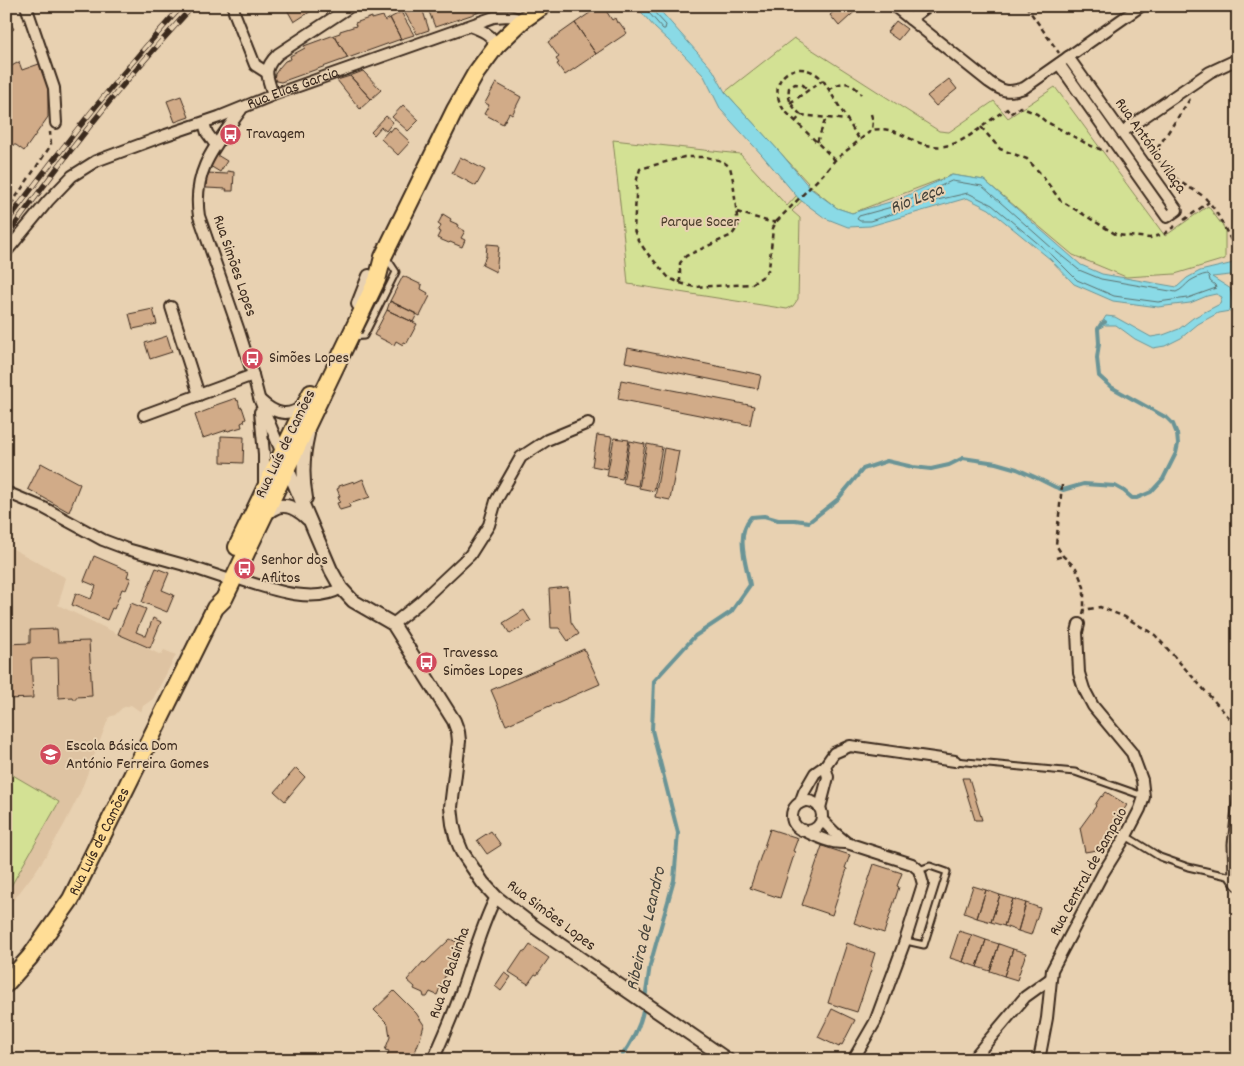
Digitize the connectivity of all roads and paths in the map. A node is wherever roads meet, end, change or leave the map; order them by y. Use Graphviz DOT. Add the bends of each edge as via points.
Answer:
graph roads {
  1 [pos="26,6"];
  2 [pos="234,6"];
  3 [pos="351,6"];
  4 [pos="894,6"];
  5 [pos="928,6"];
  6 [pos="1026,6"];
  7 [pos="1121,6"];
  8 [pos="1141,6"];
  9 [pos="534,11"];
  10 [pos="1128,15"];
  11 [pos="910,19"];
  12 [pos="470,26"];
  13 [pos="508,34"];
  14 [pos="496,46"];
  15 [pos="1238,59"];
  16 [pos="1064,60"];
  17 [pos="266,72"];
  18 [pos="823,80"];
  19 [pos="1184,89"];
  20 [pos="808,90"];
  21 [pos="829,90"];
  22 [pos="860,94"];
  23 [pos="273,95"];
  24 [pos="790,103"];
  25 [pos="242,109"];
  26 [pos="871,114"];
  27 [pos="801,116"];
  28 [pos="826,118"];
  29 [pos="847,120"];
  30 [pos="796,122"];
  31 [pos="56,123"];
  32 [pos="204,123"];
  33 [pos="981,127"];
  34 [pos="872,130"];
  35 [pos="1122,132"];
  36 [pos="859,139"];
  37 [pos="817,142"];
  38 [pos="215,144"];
  39 [pos="1121,152"];
  40 [pos="835,160"];
  41 [pos="1209,202"];
  42 [pos="6,212"];
  43 [pos="736,212"];
  44 [pos="776,222"];
  45 [pos="1238,251"];
  46 [pos="6,252"];
  47 [pos="384,256"];
  48 [pos="369,276"];
  49 [pos="680,283"];
  50 [pos="170,307"];
  51 [pos="253,375"];
  52 [pos="199,395"];
  53 [pos="259,398"];
  54 [pos="309,410"];
  55 [pos="144,414"];
  56 [pos="588,423"];
  57 [pos="282,463"];
  58 [pos="1062,485"];
  59 [pos="6,492"];
  60 [pos="263,517"];
  61 [pos="310,520"];
  62 [pos="1063,556"];
  63 [pos="1056,558"];
  64 [pos="233,579"];
  65 [pos="341,588"];
  66 [pos="1084,610"];
  67 [pos="393,624"];
  68 [pos="1079,624"];
  69 [pos="1238,726"];
  70 [pos="955,761"];
  71 [pos="825,766"];
  72 [pos="1238,782"];
  73 [pos="1144,796"];
  74 [pos="800,803"];
  75 [pos="820,808"];
  76 [pos="822,820"];
  77 [pos="803,830"];
  78 [pos="1126,836"];
  79 [pos="847,843"];
  80 [pos="919,870"];
  81 [pos="1235,881"];
  82 [pos="496,897"];
  83 [pos="905,941"];
  84 [pos="1050,979"];
  85 [pos="6,984"];
  86 [pos="434,1060"];
  87 [pos="728,1060"];
  88 [pos="853,1060"];
  89 [pos="972,1060"];
  90 [pos="1039,1060"];
  1 -- 31 [label="street" via="54,88"];
  2 -- 17 [label="street" via="255,65"];
  3 -- 17 [label="street" via="278,54"];
  4 -- 11 [label="street"];
  5 -- 11 [label="street"];
  6 -- 16 [label="path"];
  7 -- 10 [label="street"];
  8 -- 10 [label="street"];
  9 -- 12 [label="street, Rua Elias Garcia" via="494,17"];
  9 -- 13 [label="main road, Rua Elias Garcia"];
  10 -- 16 [label="street"];
  11 -- 16 [label="street" via="1000,89 1013,92 1024,88"];
  12 -- 14 [label="street" via="494,39"];
  12 -- 23 [label="street, Rua Elias Garcia"];
  13 -- 14 [label="main road, Rua Luís de Camões"];
  14 -- 47 [label="main road, Rua Luís de Camões" via="455,110"];
  15 -- 19 [label="street"];
  16 -- 35 [label="street, Rua António Vilaça"];
  16 -- 39 [label="street, Rua António Vilaça"];
  17 -- 23 [label="street"];
  18 -- 20 [label="path"];
  18 -- 21 [label="path"];
  18 -- 30 [label="path" via="817,73 801,68 792,70 780,80 777,88 779,103"];
  19 -- 35 [label="street"];
  19 -- 41 [label="path" via="1191,98 1153,154 1180,182"];
  20 -- 24 [label="path"];
  20 -- 24 [label="path" via="795,84 789,88"];
  21 -- 22 [label="path" via="843,83 851,84"];
  21 -- 29 [label="path"];
  23 -- 25 [label="street, Rua Elias Garcia"];
  24 -- 27 [label="path"];
  25 -- 32 [label="street, Rua Elias Garcia"];
  25 -- 38 [label="street, Rua Simões Lopes"];
  26 -- 34 [label="path"];
  27 -- 28 [label="path"];
  27 -- 30 [label="path"];
  28 -- 29 [label="path"];
  28 -- 37 [label="path"];
  29 -- 36 [label="path"];
  30 -- 37 [label="path"];
  31 -- 42 [label="path" via="50,128 51,145"];
  32 -- 38 [label="street"];
  32 -- 46 [label="street, Rua Elias Garcia" via="96,160 72,176"];
  33 -- 34 [label="path" via="956,144 941,147 922,144 892,130"];
  33 -- 39 [label="path" via="1007,109 1010,114 1020,107 1089,145"];
  33 -- 41 [label="path" via="1000,149 1027,160 1060,200 1117,235 1150,238 1164,234"];
  34 -- 36 [label="path"];
  35 -- 39 [label="street, Rua António Vilaça" via="1177,210 1167,218"];
  36 -- 40 [label="path"];
  37 -- 40 [label="path"];
  38 -- 51 [label="street, Rua Simões Lopes" via="199,184 199,216"];
  40 -- 44 [label="path"];
  41 -- 45 [label="path"];
  43 -- 44 [label="path"];
  43 -- 49 [label="path" via="738,226 732,235 686,256 680,264"];
  43 -- 49 [label="path" via="730,168 722,161 684,156 640,169 634,230 647,254 669,278"];
  44 -- 49 [label="path" via="769,269 752,284 694,287"];
  47 -- 48 [label="main road, Rua Luís de Camões"];
  47 -- 54 [label="main road, Rua Luís de Camões" via="377,280 350,338"];
  48 -- 54 [label="main road, Rua Luís de Camões"];
  48 -- 57 [label="street, Rua Simões Lopes" via="351,322"];
  50 -- 52 [label="street"];
  51 -- 52 [label="street"];
  51 -- 53 [label="street, Rua Simões Lopes"];
  52 -- 55 [label="street"];
  53 -- 54 [label="street" via="277,412"];
  53 -- 57 [label="street, Rua Simões Lopes"];
  53 -- 57 [label="street, Rua Simões Lopes" via="264,454"];
  54 -- 57 [label="main road, Rua Luís de Camões"];
  54 -- 61 [label="street, Rua Simões Lopes" via="303,466"];
  56 -- 67 [label="street" via="547,440 521,457 496,500 489,525 470,555"];
  57 -- 60 [label="main road, Rua Luís de Camões"];
  57 -- 61 [label="street, Rua Simões Lopes"];
  57 -- 64 [label="main road, Rua Luís de Camões"];
  57 -- 64 [label="street, Rua Simões Lopes" via="234,566"];
  58 -- 62 [label="path" via="1056,545"];
  59 -- 64 [label="street" via="44,508 103,540"];
  60 -- 61 [label="street" via="273,508 283,506 294,508"];
  60 -- 64 [label="main road, Rua Luís de Camões"];
  61 -- 65 [label="street, Rua Simões Lopes"];
  62 -- 63 [label="path"];
  62 -- 66 [label="path" via="1076,568 1084,587"];
  64 -- 65 [label="street" via="300,595 325,594"];
  64 -- 85 [label="main road, Rua Luís de Camões" via="224,599 214,608 71,899 30,957"];
  65 -- 67 [label="street, Rua Simões Lopes" via="354,601"];
  66 -- 68 [label="path"];
  66 -- 69 [label="path" via="1100,607 1126,616 1154,635"];
  67 -- 82 [label="street, Rua Simões Lopes" via="454,721 458,732 458,754 451,807 456,837 462,852"];
  68 -- 73 [label="street, Rua Central de Sampaio" via="1079,673 1084,689 1093,706 1132,753"];
  70 -- 71 [label="street" via="850,746 834,753"];
  70 -- 73 [label="lane" via="1075,772"];
  71 -- 74 [label="street" via="815,773"];
  71 -- 75 [label="street" via="828,778"];
  72 -- 81 [label="lane" via="1231,844"];
  73 -- 78 [label="street, Rua Central de Sampaio"];
  74 -- 75 [label="street" via="814,802"];
  74 -- 77 [label="street" via="793,810 793,820"];
  75 -- 76 [label="street"];
  76 -- 77 [label="street" via="813,830"];
  76 -- 79 [label="street"];
  77 -- 79 [label="street" via="836,843"];
  78 -- 81 [label="lane" via="1160,856"];
  78 -- 84 [label="street, Rua Central de Sampaio" via="1095,889"];
  79 -- 80 [label="street" via="912,864"];
  80 -- 83 [label="street" via="923,884"];
  80 -- 83 [label="lane" via="930,866 947,872 924,945"];
  82 -- 86 [label="street, Rua da Balsinha"];
  82 -- 87 [label="street, Rua Simões Lopes"];
  83 -- 88 [label="street" via="874,1022"];
  84 -- 89 [label="street" via="1025,997"];
  84 -- 90 [label="street, Rua Central de Sampaio"];
}
